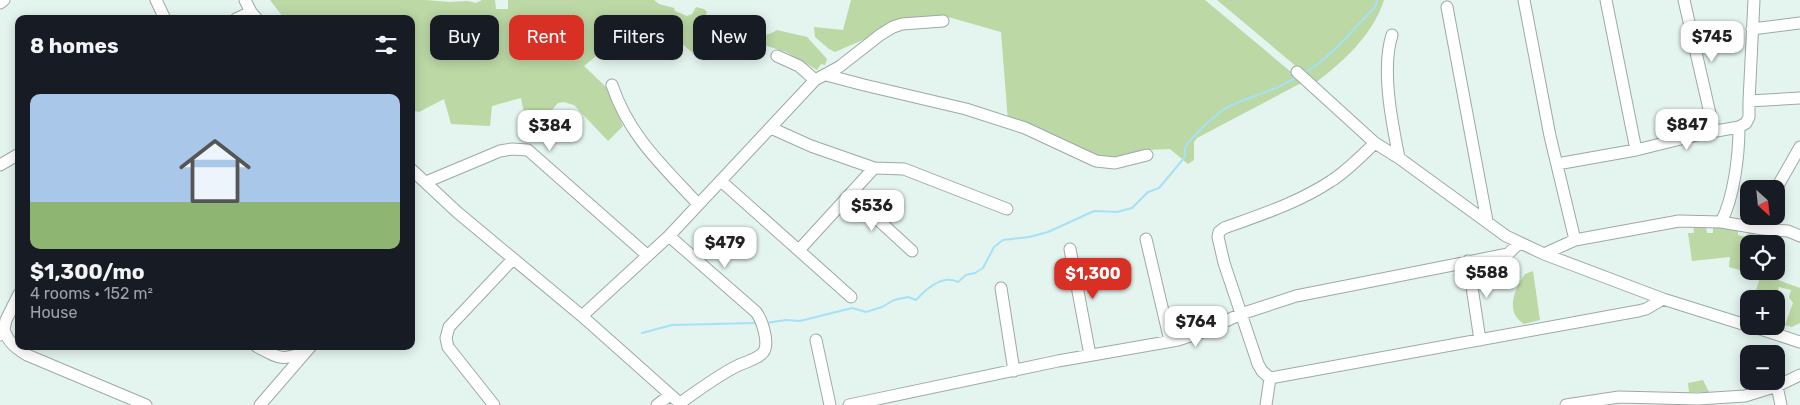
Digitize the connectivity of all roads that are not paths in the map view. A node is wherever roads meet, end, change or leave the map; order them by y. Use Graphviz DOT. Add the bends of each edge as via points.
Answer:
graph roads {
  1 [pos="4,0"];
  2 [pos="156,0"];
  3 [pos="245,0"];
  4 [pos="1524,0"];
  5 [pos="1606,0"];
  6 [pos="1684,0"];
  7 [pos="1754,0"];
  8 [pos="0,3"];
  9 [pos="1447,8"];
  10 [pos="162,15"];
  11 [pos="254,15"];
  12 [pos="944,20"];
  13 [pos="1800,23"];
  14 [pos="1752,29"];
  15 [pos="1392,35"];
  16 [pos="777,56"];
  17 [pos="826,75"];
  18 [pos="1301,76"];
  19 [pos="815,80"];
  20 [pos="612,85"];
  21 [pos="1800,98"];
  22 [pos="1749,101"];
  23 [pos="1739,127"];
  24 [pos="772,128"];
  25 [pos="1714,131"];
  26 [pos="1375,143"];
  27 [pos="1800,147"];
  28 [pos="1636,150"];
  29 [pos="1146,155"];
  30 [pos="15,157"];
  31 [pos="1399,158"];
  32 [pos="1557,164"];
  33 [pos="0,166"];
  34 [pos="874,168"];
  35 [pos="415,172"];
  36 [pos="1781,180"];
  37 [pos="721,181"];
  38 [pos="426,182"];
  39 [pos="850,194"];
  40 [pos="698,204"];
  41 [pos="1006,209"];
  42 [pos="1487,221"];
  43 [pos="1721,222"];
  44 [pos="1764,225"];
  45 [pos="1763,229"];
  46 [pos="669,236"];
  47 [pos="1800,236"];
  48 [pos="1146,239"];
  49 [pos="1575,240"];
  50 [pos="1520,243"];
  51 [pos="1070,249"];
  52 [pos="798,250"];
  53 [pos="912,251"];
  54 [pos="1544,254"];
  55 [pos="647,255"];
  56 [pos="513,259"];
  57 [pos="1468,261"];
  58 [pos="1001,288"];
  59 [pos="851,297"];
  60 [pos="1663,299"];
  61 [pos="15,302"];
  62 [pos="1241,314"];
  63 [pos="582,316"];
  64 [pos="1740,323"];
  65 [pos="2,332"];
  66 [pos="1778,335"];
  67 [pos="816,340"];
  68 [pos="1480,340"];
  69 [pos="1170,341"];
  70 [pos="1800,342"];
  71 [pos="15,347"];
  72 [pos="20,350"];
  73 [pos="263,350"];
  74 [pos="307,350"];
  75 [pos="309,350"];
  76 [pos="1090,355"];
  77 [pos="1014,371"];
  78 [pos="1800,375"];
  79 [pos="1270,378"];
  80 [pos="1785,382"];
  81 [pos="1764,390"];
  82 [pos="1778,390"];
  83 [pos="670,395"];
  84 [pos="1620,401"];
  85 [pos="1698,402"];
  86 [pos="681,404"];
  87 [pos="146,405"];
  88 [pos="260,405"];
  89 [pos="494,405"];
  90 [pos="657,405"];
  91 [pos="830,405"];
  92 [pos="850,405"];
  93 [pos="1266,405"];
  94 [pos="1566,405"];
  95 [pos="1781,405"];
  1 -- 8 [label="street"];
  2 -- 10 [label="street"];
  3 -- 11 [label="street"];
  4 -- 32 [label="street"];
  5 -- 28 [label="street"];
  6 -- 25 [label="street"];
  7 -- 14 [label="street"];
  9 -- 42 [label="street"];
  12 -- 17 [label="street" via="892,27"];
  13 -- 14 [label="street"];
  14 -- 22 [label="street"];
  15 -- 31 [label="street" via="1387,58 1392,125"];
  16 -- 19 [label="street" via="799,66"];
  17 -- 19 [label="street"];
  17 -- 29 [label="street" via="975,112 1025,128 1096,161 1115,163"];
  18 -- 26 [label="street"];
  19 -- 24 [label="street"];
  20 -- 40 [label="street" via="641,142"];
  21 -- 22 [label="street"];
  22 -- 23 [label="street" via="1748,117"];
  23 -- 25 [label="street"];
  23 -- 43 [label="street" via="1730,197"];
  24 -- 34 [label="street" via="811,146"];
  24 -- 37 [label="street"];
  25 -- 28 [label="street"];
  26 -- 31 [label="street"];
  26 -- 62 [label="street" via="1339,175 1310,194 1219,232 1224,264"];
  27 -- 36 [label="street"];
  28 -- 32 [label="street"];
  30 -- 33 [label="street"];
  31 -- 42 [label="street"];
  32 -- 49 [label="street"];
  34 -- 39 [label="street"];
  34 -- 41 [label="street" via="904,169"];
  35 -- 38 [label="street"];
  37 -- 40 [label="street"];
  37 -- 52 [label="street"];
  38 -- 55 [label="street" via="500,151 528,150"];
  38 -- 56 [label="street"];
  39 -- 52 [label="street"];
  39 -- 53 [label="street"];
  40 -- 46 [label="street"];
  42 -- 50 [label="street"];
  43 -- 45 [label="street"];
  43 -- 49 [label="street" via="1679,220"];
  44 -- 45 [label="street"];
  45 -- 47 [label="street" via="1788,231"];
  46 -- 55 [label="street"];
  46 -- 86 [label="street" via="738,295 762,322 766,348 726,371"];
  48 -- 69 [label="street"];
  49 -- 54 [label="street"];
  50 -- 54 [label="street"];
  50 -- 57 [label="street" via="1508,254"];
  51 -- 76 [label="street"];
  52 -- 59 [label="street"];
  54 -- 60 [label="street"];
  55 -- 63 [label="street"];
  56 -- 63 [label="street"];
  56 -- 89 [label="street" via="448,328 446,338 448,346"];
  57 -- 62 [label="street" via="1296,296"];
  57 -- 68 [label="street"];
  58 -- 77 [label="street"];
  60 -- 64 [label="street"];
  60 -- 68 [label="street" via="1646,309"];
  61 -- 65 [label="street"];
  62 -- 69 [label="street" via="1202,332"];
  62 -- 79 [label="street" via="1258,364"];
  63 -- 83 [label="street"];
  65 -- 71 [label="street"];
  66 -- 70 [label="street"];
  67 -- 91 [label="street"];
  68 -- 79 [label="street"];
  69 -- 76 [label="street"];
  72 -- 87 [label="street"];
  73 -- 74 [label="street" via="278,358 293,357"];
  75 -- 88 [label="street"];
  76 -- 77 [label="street"];
  77 -- 92 [label="street"];
  78 -- 80 [label="street"];
  79 -- 93 [label="street"];
  81 -- 85 [label="street"];
  82 -- 95 [label="street"];
  83 -- 86 [label="street"];
  83 -- 90 [label="street"];
  84 -- 85 [label="street"];
  84 -- 94 [label="street"];
}
